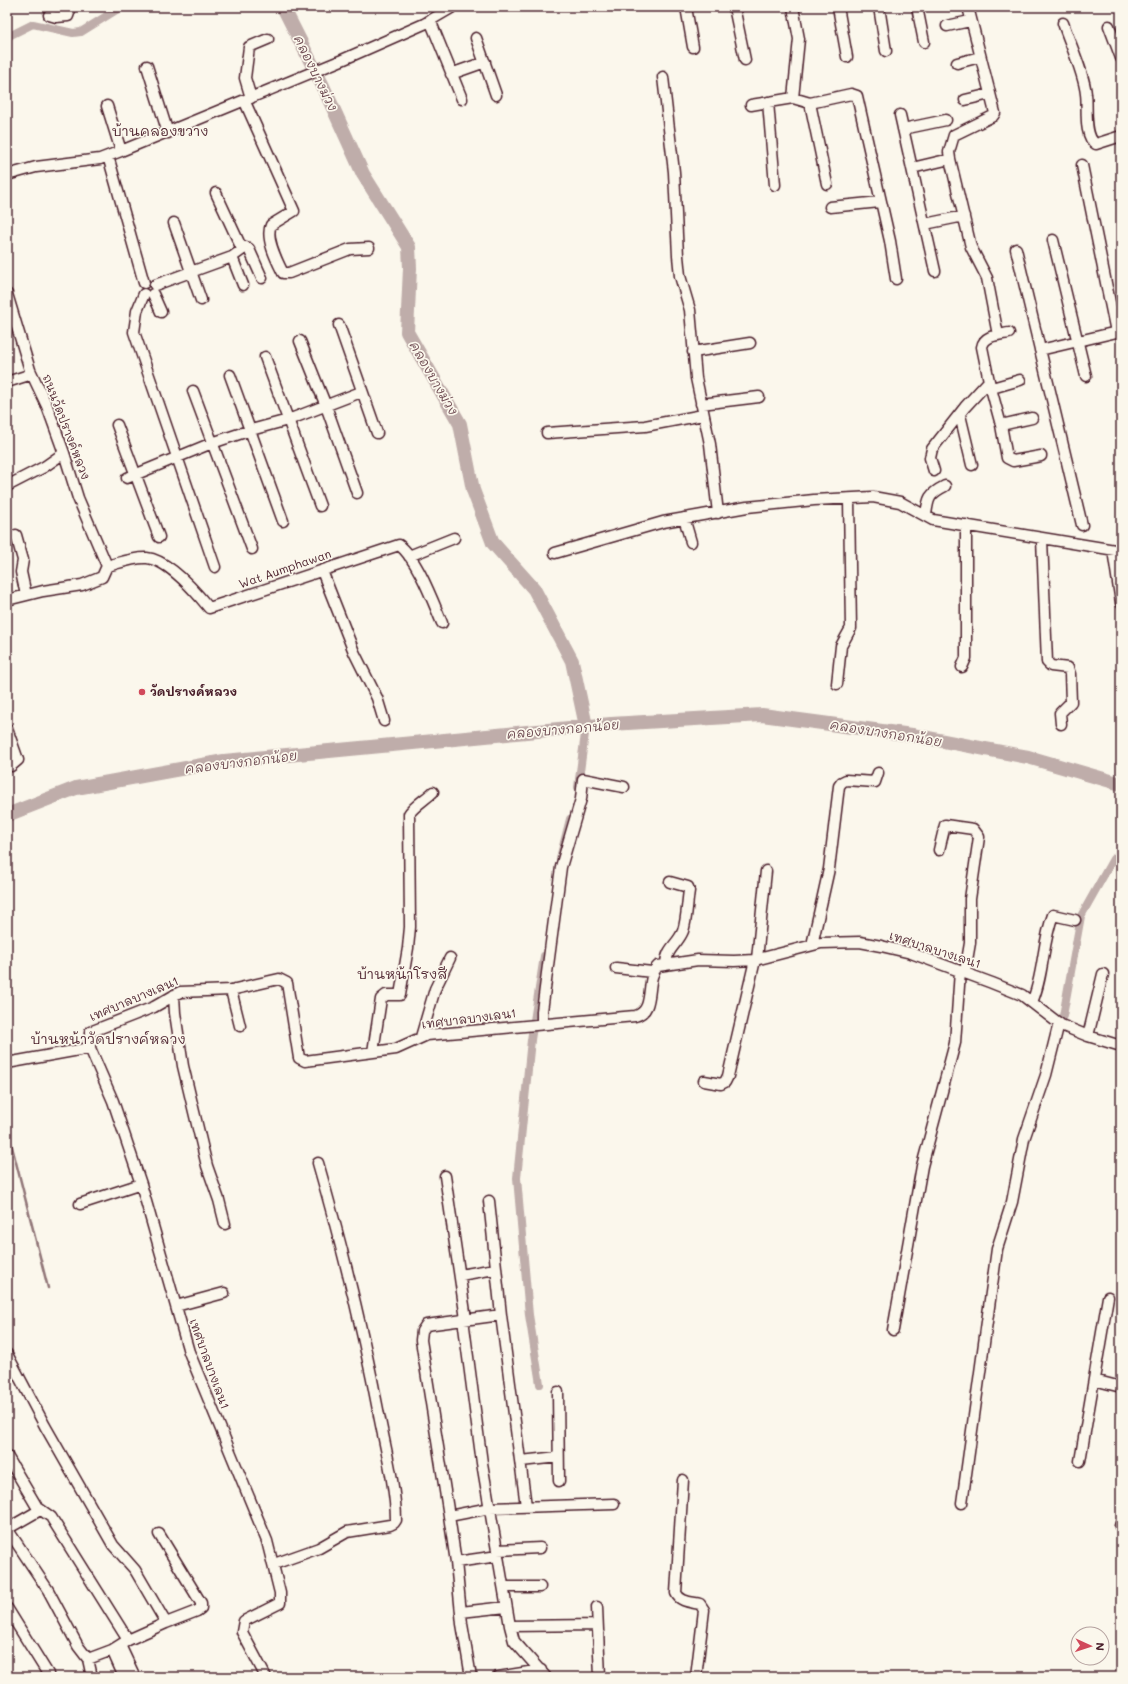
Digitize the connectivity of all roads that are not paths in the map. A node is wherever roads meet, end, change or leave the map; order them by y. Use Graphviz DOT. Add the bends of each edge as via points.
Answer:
graph roads {
  1 [pos="69,7"];
  2 [pos="453,7"];
  3 [pos="686,7"];
  4 [pos="734,7"];
  5 [pos="793,7"];
  6 [pos="838,7"];
  7 [pos="879,7"];
  8 [pos="917,7"];
  9 [pos="968,7"];
  10 [pos="49,15"];
  11 [pos="430,20"];
  12 [pos="970,21"];
  13 [pos="1063,23"];
  14 [pos="948,26"];
  15 [pos="1109,26"];
  16 [pos="476,38"];
  17 [pos="268,39"];
  18 [pos="924,42"];
  19 [pos="693,47"];
  20 [pos="886,51"];
  21 [pos="847,57"];
  22 [pos="980,57"];
  23 [pos="1121,58"];
  24 [pos="745,60"];
  25 [pos="485,62"];
  26 [pos="956,63"];
  27 [pos="147,66"];
  28 [pos="451,74"];
  29 [pos="663,77"];
  30 [pos="990,94"];
  31 [pos="496,95"];
  32 [pos="793,98"];
  33 [pos="462,99"];
  34 [pos="248,100"];
  35 [pos="965,100"];
  36 [pos="768,102"];
  37 [pos="810,103"];
  38 [pos="751,105"];
  39 [pos="107,106"];
  40 [pos="900,115"];
  41 [pos="946,120"];
  42 [pos="903,129"];
  43 [pos="168,133"];
  44 [pos="1120,139"];
  45 [pos="121,152"];
  46 [pos="108,156"];
  47 [pos="950,159"];
  48 [pos="1082,165"];
  49 [pos="912,168"];
  50 [pos="7,175"];
  51 [pos="827,184"];
  52 [pos="775,185"];
  53 [pos="216,193"];
  54 [pos="880,202"];
  55 [pos="830,207"];
  56 [pos="964,216"];
  57 [pos="174,222"];
  58 [pos="925,224"];
  59 [pos="1053,240"];
  60 [pos="369,248"];
  61 [pos="242,249"];
  62 [pos="1016,249"];
  63 [pos="232,257"];
  64 [pos="934,271"];
  65 [pos="190,273"];
  66 [pos="262,278"];
  67 [pos="896,279"];
  68 [pos="243,285"];
  69 [pos="151,291"];
  70 [pos="7,294"];
  71 [pos="201,300"];
  72 [pos="161,312"];
  73 [pos="339,325"];
  74 [pos="1118,331"];
  75 [pos="1009,333"];
  76 [pos="998,335"];
  77 [pos="300,340"];
  78 [pos="1078,341"];
  79 [pos="750,343"];
  80 [pos="1040,350"];
  81 [pos="693,352"];
  82 [pos="266,357"];
  83 [pos="32,374"];
  84 [pos="230,376"];
  85 [pos="1086,376"];
  86 [pos="1020,380"];
  87 [pos="7,382"];
  88 [pos="990,385"];
  89 [pos="193,391"];
  90 [pos="361,392"];
  91 [pos="759,397"];
  92 [pos="701,404"];
  93 [pos="326,406"];
  94 [pos="703,415"];
  95 [pos="960,415"];
  96 [pos="1032,418"];
  97 [pos="288,420"];
  98 [pos="117,425"];
  99 [pos="1001,425"];
  100 [pos="251,430"];
  101 [pos="377,433"];
  102 [pos="547,433"];
  103 [pos="212,443"];
  104 [pos="64,453"];
  105 [pos="178,456"];
  106 [pos="1040,456"];
  107 [pos="972,465"];
  108 [pos="934,471"];
  109 [pos="131,476"];
  110 [pos="7,486"];
  111 [pos="945,486"];
  112 [pos="357,493"];
  113 [pos="849,499"];
  114 [pos="320,506"];
  115 [pos="718,513"];
  116 [pos="926,516"];
  117 [pos="684,518"];
  118 [pos="283,521"];
  119 [pos="1082,525"];
  120 [pos="966,526"];
  121 [pos="16,535"];
  122 [pos="159,537"];
  123 [pos="454,538"];
  124 [pos="1042,538"];
  125 [pos="691,542"];
  126 [pos="252,549"];
  127 [pos="1117,550"];
  128 [pos="555,553"];
  129 [pos="409,556"];
  130 [pos="107,566"];
  131 [pos="215,567"];
  132 [pos="322,571"];
  133 [pos="26,595"];
  134 [pos="7,600"];
  135 [pos="1121,603"];
  136 [pos="442,623"];
  137 [pos="962,667"];
  138 [pos="837,684"];
  139 [pos="384,721"];
  140 [pos="1061,724"];
  141 [pos="7,729"];
  142 [pos="11,766"];
  143 [pos="878,773"];
  144 [pos="624,787"];
  145 [pos="433,792"];
  146 [pos="939,850"];
  147 [pos="766,871"];
  148 [pos="670,882"];
  149 [pos="1076,920"];
  150 [pos="812,945"];
  151 [pos="450,958"];
  152 [pos="756,959"];
  153 [pos="666,964"];
  154 [pos="616,968"];
  155 [pos="962,971"];
  156 [pos="652,972"];
  157 [pos="1102,974"];
  158 [pos="231,990"];
  159 [pos="173,996"];
  160 [pos="1032,1002"];
  161 [pos="541,1023"];
  162 [pos="1060,1024"];
  163 [pos="240,1026"];
  164 [pos="1088,1036"];
  165 [pos="421,1037"];
  166 [pos="1121,1046"];
  167 [pos="90,1048"];
  168 [pos="373,1052"];
  169 [pos="9,1062"];
  170 [pos="704,1081"];
  171 [pos="318,1163"];
  172 [pos="445,1176"];
  173 [pos="141,1184"];
  174 [pos="489,1201"];
  175 [pos="80,1204"];
  176 [pos="225,1224"];
  177 [pos="495,1269"];
  178 [pos="460,1275"];
  179 [pos="224,1293"];
  180 [pos="1108,1296"];
  181 [pos="176,1306"];
  182 [pos="501,1314"];
  183 [pos="464,1319"];
  184 [pos="892,1330"];
  185 [pos="7,1354"];
  186 [pos="1094,1380"];
  187 [pos="1121,1386"];
  188 [pos="558,1392"];
  189 [pos="7,1456"];
  190 [pos="558,1458"];
  191 [pos="521,1461"];
  192 [pos="1080,1461"];
  193 [pos="684,1480"];
  194 [pos="559,1481"];
  195 [pos="962,1503"];
  196 [pos="614,1504"];
  197 [pos="526,1506"];
  198 [pos="490,1508"];
  199 [pos="40,1510"];
  200 [pos="449,1516"];
  201 [pos="8,1529"];
  202 [pos="159,1534"];
  203 [pos="540,1548"];
  204 [pos="498,1553"];
  205 [pos="456,1562"];
  206 [pos="274,1564"];
  207 [pos="504,1587"];
  208 [pos="540,1587"];
  209 [pos="506,1607"];
  210 [pos="7,1608"];
  211 [pos="597,1608"];
  212 [pos="461,1612"];
  213 [pos="166,1623"];
  214 [pos="597,1625"];
  215 [pos="510,1626"];
  216 [pos="120,1645"];
  217 [pos="88,1659"];
  218 [pos="544,1674"];
  219 [pos="48,1677"];
  220 [pos="92,1677"];
  221 [pos="124,1677"];
  222 [pos="135,1677"];
  223 [pos="266,1677"];
  224 [pos="471,1677"];
  225 [pos="498,1677"];
  226 [pos="600,1677"];
  227 [pos="696,1677"];
  1 -- 10 [label="street" via="68,16 56,18"];
  2 -- 11 [label="street"];
  3 -- 19 [label="street"];
  4 -- 24 [label="street"];
  5 -- 32 [label="street" via="799,39"];
  6 -- 21 [label="street"];
  7 -- 20 [label="street"];
  8 -- 18 [label="street"];
  9 -- 12 [label="street"];
  11 -- 28 [label="street"];
  11 -- 34 [label="street"];
  12 -- 14 [label="street"];
  12 -- 22 [label="street"];
  13 -- 44 [label="street" via="1085,88 1086,120 1090,138 1096,144"];
  15 -- 23 [label="street"];
  16 -- 25 [label="street"];
  17 -- 34 [label="street" via="249,47 245,78"];
  22 -- 26 [label="street"];
  22 -- 30 [label="street"];
  25 -- 28 [label="street"];
  25 -- 31 [label="street"];
  27 -- 43 [label="street"];
  28 -- 33 [label="street"];
  29 -- 81 [label="street" via="674,172 680,276 690,310"];
  30 -- 35 [label="street"];
  30 -- 47 [label="street" via="994,115 954,135 949,152"];
  32 -- 36 [label="street"];
  32 -- 37 [label="street"];
  34 -- 43 [label="street"];
  34 -- 60 [label="street" via="294,211 271,225 269,229 283,273 350,250"];
  36 -- 38 [label="street"];
  36 -- 52 [label="street"];
  37 -- 51 [label="street"];
  37 -- 54 [label="street" via="851,94 857,96"];
  39 -- 45 [label="street"];
  40 -- 42 [label="street"];
  41 -- 42 [label="street"];
  42 -- 49 [label="street"];
  43 -- 45 [label="street"];
  45 -- 46 [label="street"];
  46 -- 50 [label="street" via="36,167"];
  46 -- 69 [label="street" via="144,283 142,288"];
  47 -- 49 [label="street"];
  47 -- 56 [label="street"];
  48 -- 74 [label="street"];
  49 -- 58 [label="street"];
  53 -- 61 [label="street"];
  54 -- 55 [label="street"];
  54 -- 67 [label="street"];
  56 -- 58 [label="street"];
  56 -- 76 [label="street" via="971,247 987,278"];
  57 -- 65 [label="street"];
  58 -- 64 [label="street"];
  59 -- 78 [label="street"];
  61 -- 63 [label="street"];
  61 -- 66 [label="street" via="249,249"];
  62 -- 80 [label="street"];
  63 -- 65 [label="street"];
  63 -- 68 [label="street"];
  65 -- 69 [label="street"];
  65 -- 71 [label="street"];
  69 -- 72 [label="street"];
  69 -- 105 [label="street" via="137,311 134,332"];
  70 -- 83 [label="street, ถนนวัดปรางค์หลวง"];
  73 -- 90 [label="street"];
  74 -- 78 [label="street"];
  75 -- 76 [label="street"];
  76 -- 88 [label="street" via="982,342"];
  77 -- 93 [label="street"];
  78 -- 80 [label="street"];
  78 -- 85 [label="street"];
  79 -- 81 [label="street"];
  80 -- 119 [label="street"];
  81 -- 92 [label="street"];
  82 -- 97 [label="street"];
  83 -- 87 [label="street"];
  83 -- 104 [label="street, ถนนวัดปรางค์หลวง"];
  84 -- 100 [label="street"];
  86 -- 88 [label="street"];
  88 -- 95 [label="street"];
  88 -- 99 [label="street"];
  89 -- 103 [label="street"];
  90 -- 93 [label="street"];
  90 -- 101 [label="street"];
  91 -- 92 [label="street"];
  92 -- 94 [label="street"];
  93 -- 97 [label="street"];
  93 -- 112 [label="street"];
  94 -- 102 [label="street" via="645,426"];
  94 -- 115 [label="street" via="710,444"];
  95 -- 107 [label="street"];
  95 -- 108 [label="street" via="930,453"];
  96 -- 99 [label="street"];
  97 -- 100 [label="street"];
  97 -- 114 [label="street"];
  98 -- 109 [label="street"];
  99 -- 106 [label="street" via="1008,460"];
  100 -- 103 [label="street"];
  100 -- 118 [label="street"];
  103 -- 105 [label="street"];
  103 -- 126 [label="street"];
  104 -- 110 [label="street" via="44,467"];
  104 -- 130 [label="street, ถนนวัดปรางค์หลวง" via="78,498"];
  105 -- 109 [label="street"];
  105 -- 131 [label="street"];
  109 -- 122 [label="street"];
  111 -- 116 [label="street" via="933,492 929,498"];
  113 -- 115 [label="street" via="784,502"];
  113 -- 116 [label="street" via="873,497 900,502"];
  113 -- 138 [label="street" via="851,628 841,646"];
  115 -- 117 [label="street"];
  116 -- 120 [label="street" via="933,520"];
  117 -- 125 [label="street"];
  117 -- 128 [label="street"];
  120 -- 124 [label="street"];
  120 -- 137 [label="street" via="966,658"];
  121 -- 133 [label="street" via="23,560 21,572"];
  123 -- 129 [label="street"];
  124 -- 127 [label="street"];
  124 -- 140 [label="street" via="1047,662 1051,666 1068,668 1070,674 1071,702 1060,713"];
  127 -- 135 [label="street"];
  129 -- 132 [label="street, Wat Aumphawan" via="407,550 399,545"];
  129 -- 136 [label="street, Wat Aumphawan" via="426,585"];
  130 -- 132 [label="street, Wat Aumphawan" via="147,558 165,564 209,608"];
  130 -- 133 [label="street" via="102,577 82,585"];
  132 -- 139 [label="street" via="354,652 377,698"];
  133 -- 134 [label="street"];
  141 -- 142 [label="street" via="18,760"];
  143 -- 150 [label="street" via="876,782 846,780 839,786 829,869"];
  144 -- 161 [label="street" via="583,779 581,799 561,867"];
  145 -- 168 [label="street" via="409,814 408,948 400,995 386,995 380,999"];
  146 -- 155 [label="street" via="944,824 973,829 979,837 970,899 970,943"];
  147 -- 152 [label="street"];
  148 -- 153 [label="street" via="688,887 689,891 684,928 667,954"];
  149 -- 160 [label="street" via="1053,915"];
  150 -- 152 [label="street, เทศบาลบางเลน1"];
  150 -- 155 [label="street, เทศบาลบางเลน1" via="860,942 911,953"];
  151 -- 165 [label="street" via="437,985"];
  152 -- 153 [label="street, เทศบาลบางเลน1" via="698,960"];
  152 -- 170 [label="street" via="728,1076 721,1084"];
  153 -- 156 [label="street, เทศบาลบางเลน1" via="658,966"];
  154 -- 156 [label="street"];
  155 -- 160 [label="street, เทศบาลบางเลน1" via="1022,995"];
  155 -- 184 [label="street" via="955,1043 922,1166"];
  156 -- 161 [label="street, เทศบาลบางเลน1" via="647,1007 640,1015"];
  157 -- 164 [label="street"];
  158 -- 159 [label="street, เทศบาลบางเลน1" via="198,990 180,992"];
  158 -- 163 [label="street"];
  158 -- 168 [label="street, เทศบาลบางเลน1" via="275,980 284,981 287,984 299,1058 302,1061"];
  159 -- 167 [label="street, เทศบาลบางเลน1" via="160,1004 90,1032"];
  159 -- 176 [label="street" via="183,1066 207,1166"];
  160 -- 162 [label="street, เทศบาลบางเลน1"];
  161 -- 165 [label="street, เทศบาลบางเลน1"];
  162 -- 164 [label="street, เทศบาลบางเลน1"];
  162 -- 195 [label="street" via="1024,1139 1012,1202 997,1249"];
  164 -- 166 [label="street, เทศบาลบางเลน1"];
  165 -- 168 [label="street, เทศบาลบางเลน1" via="396,1049"];
  167 -- 169 [label="street"];
  167 -- 173 [label="street, เทศบาลบางเลน1" via="113,1101"];
  171 -- 206 [label="street" via="364,1339 387,1456 396,1520 390,1525 347,1532 319,1548"];
  172 -- 178 [label="street"];
  173 -- 175 [label="street"];
  173 -- 181 [label="street, เทศบาลบางเลน1"];
  174 -- 177 [label="street"];
  177 -- 178 [label="street"];
  177 -- 182 [label="street"];
  178 -- 183 [label="street"];
  179 -- 181 [label="street"];
  180 -- 186 [label="street"];
  181 -- 206 [label="street, เทศบาลบางเลน1" via="189,1352 255,1511"];
  182 -- 183 [label="street"];
  182 -- 191 [label="street"];
  183 -- 198 [label="street"];
  183 -- 200 [label="street" via="426,1325 421,1340"];
  185 -- 213 [label="street" via="113,1545 135,1570"];
  186 -- 187 [label="street"];
  186 -- 192 [label="street"];
  188 -- 190 [label="street"];
  189 -- 199 [label="street"];
  190 -- 191 [label="street"];
  190 -- 194 [label="street"];
  191 -- 197 [label="street"];
  193 -- 227 [label="street" via="676,1593 682,1600 700,1604 704,1610"];
  196 -- 197 [label="street"];
  197 -- 198 [label="street"];
  198 -- 200 [label="street"];
  198 -- 204 [label="street"];
  199 -- 201 [label="street"];
  199 -- 216 [label="street" via="51,1517"];
  200 -- 205 [label="street"];
  201 -- 217 [label="street" via="48,1590 78,1646"];
  202 -- 213 [label="street" via="201,1603 201,1608 196,1612"];
  203 -- 204 [label="street"];
  204 -- 205 [label="street"];
  204 -- 207 [label="street"];
  205 -- 212 [label="street"];
  206 -- 223 [label="street, เทศบาลบางเลน1" via="280,1603 244,1622 242,1626 242,1632"];
  207 -- 208 [label="street"];
  207 -- 209 [label="street"];
  209 -- 212 [label="street"];
  209 -- 215 [label="street"];
  210 -- 219 [label="street"];
  211 -- 214 [label="street"];
  212 -- 224 [label="street"];
  213 -- 216 [label="street"];
  214 -- 215 [label="street"];
  214 -- 226 [label="street"];
  215 -- 218 [label="street" via="514,1641 520,1650"];
  216 -- 217 [label="street"];
  216 -- 221 [label="street"];
  216 -- 222 [label="street"];
  217 -- 220 [label="street"];
  218 -- 225 [label="street"];
}
